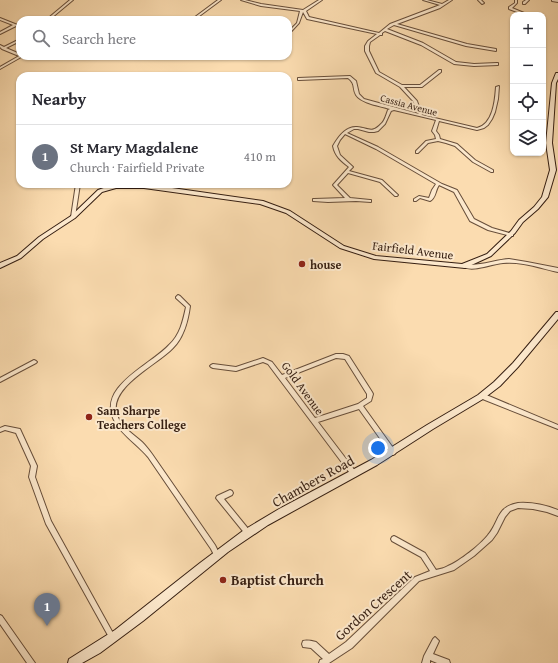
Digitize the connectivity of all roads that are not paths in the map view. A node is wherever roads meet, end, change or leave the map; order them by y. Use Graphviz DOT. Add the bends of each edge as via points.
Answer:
graph roads {
  1 [pos="72,0"];
  2 [pos="220,0"];
  3 [pos="242,0"];
  4 [pos="321,0"];
  5 [pos="424,0"];
  6 [pos="451,0"];
  7 [pos="479,0"];
  8 [pos="516,0"];
  9 [pos="528,0"];
  10 [pos="553,0"];
  11 [pos="558,1"];
  12 [pos="483,3"];
  13 [pos="524,3"];
  14 [pos="442,5"];
  15 [pos="303,11"];
  16 [pos="520,12"];
  17 [pos="52,16"];
  18 [pos="198,16"];
  19 [pos="0,19"];
  20 [pos="394,24"];
  21 [pos="16,25"];
  22 [pos="16,27"];
  23 [pos="292,30"];
  24 [pos="386,30"];
  25 [pos="0,33"];
  26 [pos="381,34"];
  27 [pos="16,42"];
  28 [pos="2,47"];
  29 [pos="495,50"];
  30 [pos="16,54"];
  31 [pos="16,58"];
  32 [pos="497,64"];
  33 [pos="0,68"];
  34 [pos="440,71"];
  35 [pos="558,74"];
  36 [pos="299,79"];
  37 [pos="401,86"];
  38 [pos="498,87"];
  39 [pos="396,109"];
  40 [pos="421,116"];
  41 [pos="437,121"];
  42 [pos="345,133"];
  43 [pos="438,140"];
  44 [pos="417,152"];
  45 [pos="492,171"];
  46 [pos="348,172"];
  47 [pos="438,183"];
  48 [pos="77,188"];
  49 [pos="105,188"];
  50 [pos="177,188"];
  51 [pos="396,195"];
  52 [pos="348,199"];
  53 [pos="314,200"];
  54 [pos="416,200"];
  55 [pos="370,201"];
  56 [pos="73,216"];
  57 [pos="511,235"];
  58 [pos="0,266"];
  59 [pos="463,266"];
  60 [pos="558,270"];
  61 [pos="178,297"];
  62 [pos="558,314"];
  63 [pos="34,362"];
  64 [pos="213,366"];
  65 [pos="282,377"];
  66 [pos="0,380"];
  67 [pos="482,396"];
  68 [pos="360,406"];
  69 [pos="314,421"];
  70 [pos="558,427"];
  71 [pos="0,430"];
  72 [pos="393,452"];
  73 [pos="354,474"];
  74 [pos="230,492"];
  75 [pos="558,513"];
  76 [pos="248,533"];
  77 [pos="394,539"];
  78 [pos="217,555"];
  79 [pos="434,572"];
  80 [pos="0,618"];
  81 [pos="112,637"];
  82 [pos="435,641"];
  83 [pos="306,644"];
  84 [pos="88,659"];
  85 [pos="427,660"];
  86 [pos="326,661"];
  87 [pos="31,663"];
  88 [pos="73,663"];
  89 [pos="446,663"];
  1 -- 17 [label="street"];
  2 -- 18 [label="street"];
  3 -- 15 [label="street"];
  4 -- 15 [label="street"];
  5 -- 14 [label="street"];
  6 -- 14 [label="street"];
  7 -- 12 [label="street"];
  8 -- 16 [label="street" via="510,8"];
  9 -- 13 [label="street"];
  10 -- 11 [label="street"];
  14 -- 20 [label="street"];
  15 -- 23 [label="street"];
  15 -- 26 [label="street" via="308,18"];
  19 -- 21 [label="street"];
  20 -- 24 [label="street"];
  20 -- 29 [label="street" via="466,45"];
  22 -- 25 [label="street"];
  24 -- 26 [label="street"];
  24 -- 32 [label="street" via="422,44 455,63"];
  26 -- 37 [label="street" via="369,42 367,51 378,73"];
  27 -- 28 [label="street"];
  28 -- 30 [label="street"];
  31 -- 33 [label="street"];
  34 -- 37 [label="street" via="421,86"];
  35 -- 57 [label="street, Fairfield Avenue" via="554,83 550,136 553,164 551,180 543,200 521,221"];
  36 -- 39 [label="street, Cassia Avenue" via="348,77 354,81 359,97"];
  37 -- 40 [label="street" via="415,101"];
  38 -- 41 [label="street, Cassia Avenue" via="496,105 487,126 483,129"];
  39 -- 40 [label="street, Cassia Avenue"];
  39 -- 42 [label="street" via="390,110 386,121 378,129 370,131 353,128"];
  40 -- 41 [label="street, Cassia Avenue"];
  41 -- 43 [label="street" via="434,131"];
  42 -- 46 [label="street" via="335,146 339,158 351,167"];
  42 -- 47 [label="street"];
  43 -- 44 [label="street" via="425,143"];
  43 -- 45 [label="street" via="456,145 474,161"];
  46 -- 51 [label="street" via="381,181"];
  46 -- 52 [label="street" via="335,185"];
  47 -- 54 [label="street" via="430,200"];
  47 -- 57 [label="street" via="456,191 472,220"];
  48 -- 56 [label="street"];
  49 -- 56 [label="street, Fairfield Avenue" via="92,196"];
  50 -- 59 [label="street, Fairfield Avenue" via="261,202 288,212 342,247 376,258"];
  52 -- 53 [label="street" via="330,202"];
  52 -- 55 [label="street"];
  56 -- 58 [label="street, Fairfield Avenue" via="19,257"];
  57 -- 59 [label="street, Fairfield Avenue" via="489,255"];
  59 -- 60 [label="street" via="479,268 509,261"];
  61 -- 78 [label="street" via="188,306 183,329 171,347 120,389 113,401 113,409 120,425 154,460"];
  62 -- 67 [label="street, Chambers Road" via="520,360"];
  63 -- 66 [label="street"];
  64 -- 65 [label="street, Gold Avenue" via="236,369 263,360 270,363"];
  65 -- 68 [label="street" via="336,356 343,356 347,358 370,394 369,399"];
  65 -- 69 [label="street, Gold Avenue"];
  67 -- 70 [label="street"];
  67 -- 72 [label="street, Chambers Road"];
  68 -- 69 [label="street"];
  68 -- 72 [label="street"];
  69 -- 73 [label="street, Gold Avenue"];
  71 -- 81 [label="street" via="5,428 18,431 34,466 32,477 48,522"];
  72 -- 73 [label="street, Chambers Road"];
  73 -- 76 [label="street, Chambers Road"];
  74 -- 76 [label="street" via="219,498"];
  75 -- 79 [label="street, Gordon Crescent" via="532,506 519,505 508,509 491,538 451,568"];
  76 -- 78 [label="street, Chambers Road"];
  77 -- 79 [label="street" via="423,554"];
  78 -- 81 [label="street, Chambers Road"];
  79 -- 86 [label="street, Gordon Crescent" via="417,579 349,645"];
  80 -- 87 [label="street"];
  81 -- 84 [label="street, Chambers Road"];
  82 -- 85 [label="street"];
  83 -- 86 [label="street" via="313,645"];
  84 -- 88 [label="street, Chambers Road"];
  85 -- 89 [label="street"];
}
